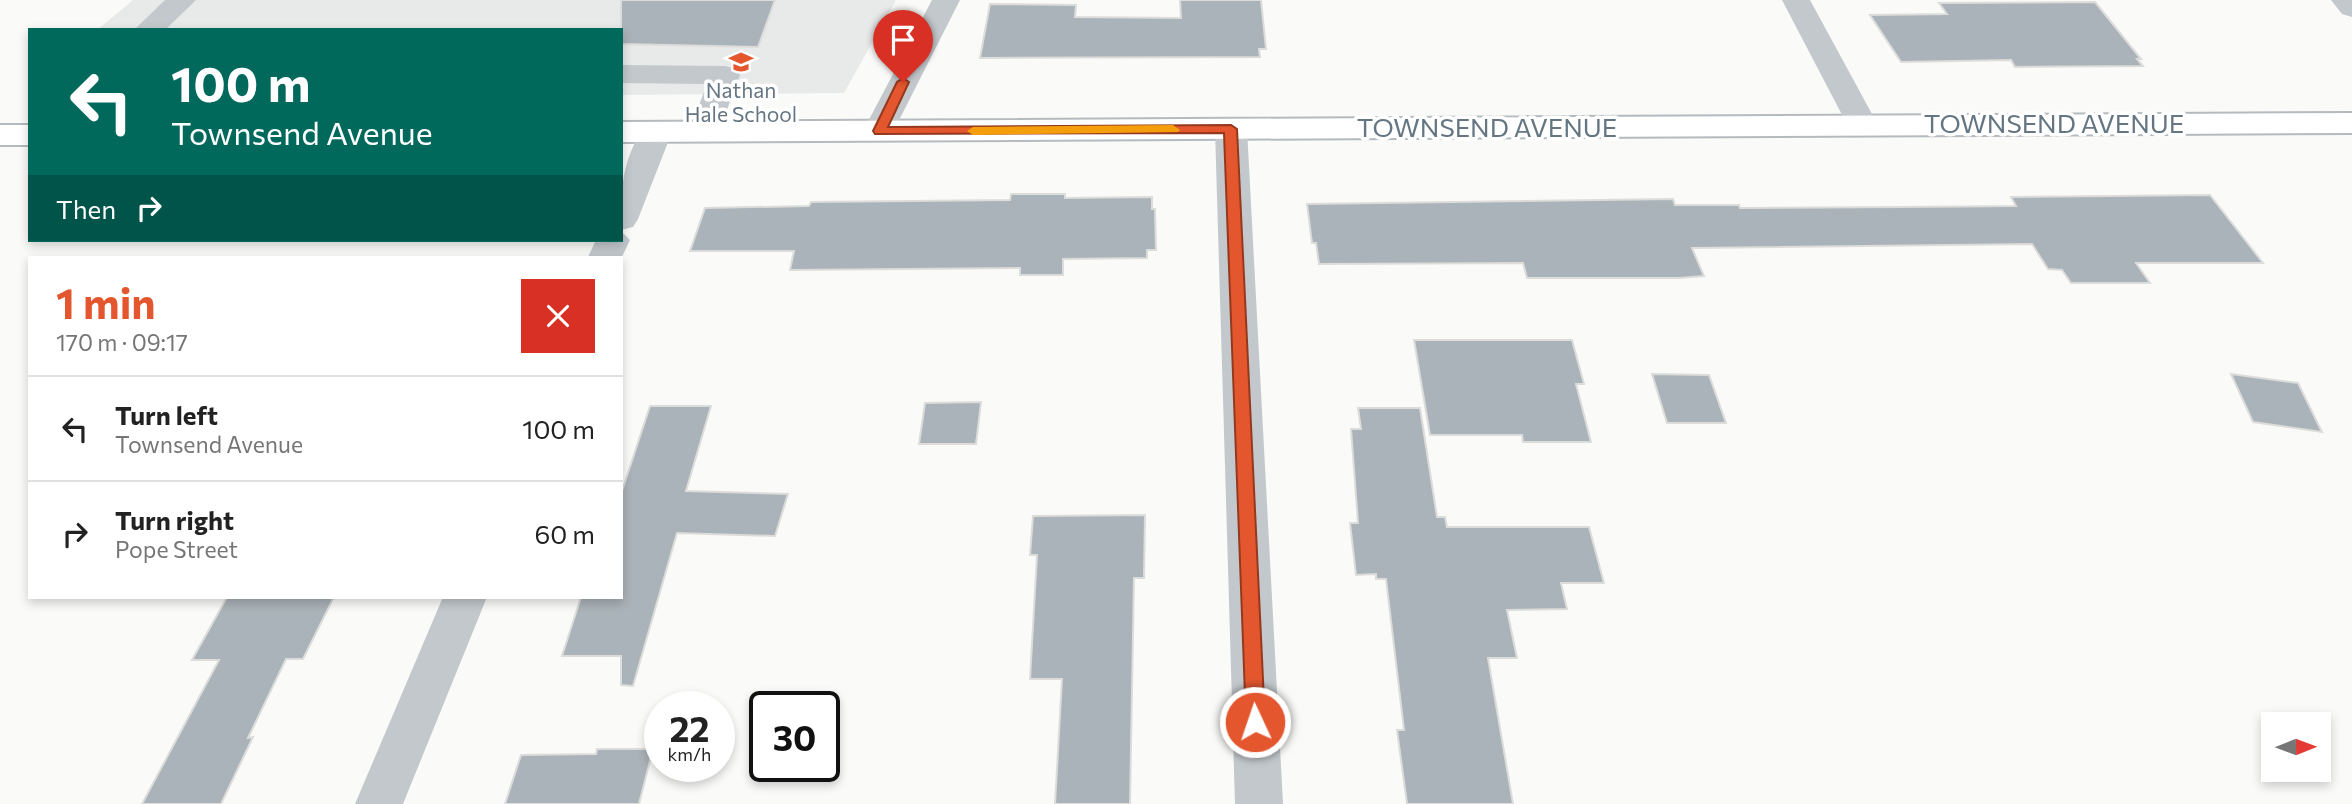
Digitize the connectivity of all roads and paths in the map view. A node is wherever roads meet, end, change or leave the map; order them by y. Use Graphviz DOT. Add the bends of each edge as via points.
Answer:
graph roads {
  1 [pos="182,0"];
  2 [pos="946,0"];
  3 [pos="1796,0"];
  4 [pos="2345,0"];
  5 [pos="2352,8"];
  6 [pos="150,28"];
  7 [pos="623,74"];
  8 [pos="2352,123"];
  9 [pos="1862,125"];
  10 [pos="1231,129"];
  11 [pos="879,131"];
  12 [pos="623,132"];
  13 [pos="656,132"];
  14 [pos="705,132"];
  15 [pos="0,135"];
  16 [pos="28,135"];
  17 [pos="623,214"];
  18 [pos="464,599"];
  19 [pos="379,804"];
  20 [pos="1259,804"];
  1 -- 6 [label="street"];
  2 -- 11 [label="street"];
  3 -- 9 [label="street"];
  4 -- 5 [label="street"];
  7 -- 14 [label="street" via="725,75"];
  8 -- 9 [label="main road, TOWNSEND AVENUE"];
  9 -- 10 [label="main road, TOWNSEND AVENUE"];
  10 -- 11 [label="main road, TOWNSEND AVENUE"];
  10 -- 20 [label="street"];
  11 -- 14 [label="main road, TOWNSEND AVENUE"];
  12 -- 13 [label="main road, TOWNSEND AVENUE"];
  13 -- 14 [label="main road, TOWNSEND AVENUE"];
  13 -- 17 [label="street"];
  15 -- 16 [label="main road"];
  18 -- 19 [label="street"];
}
